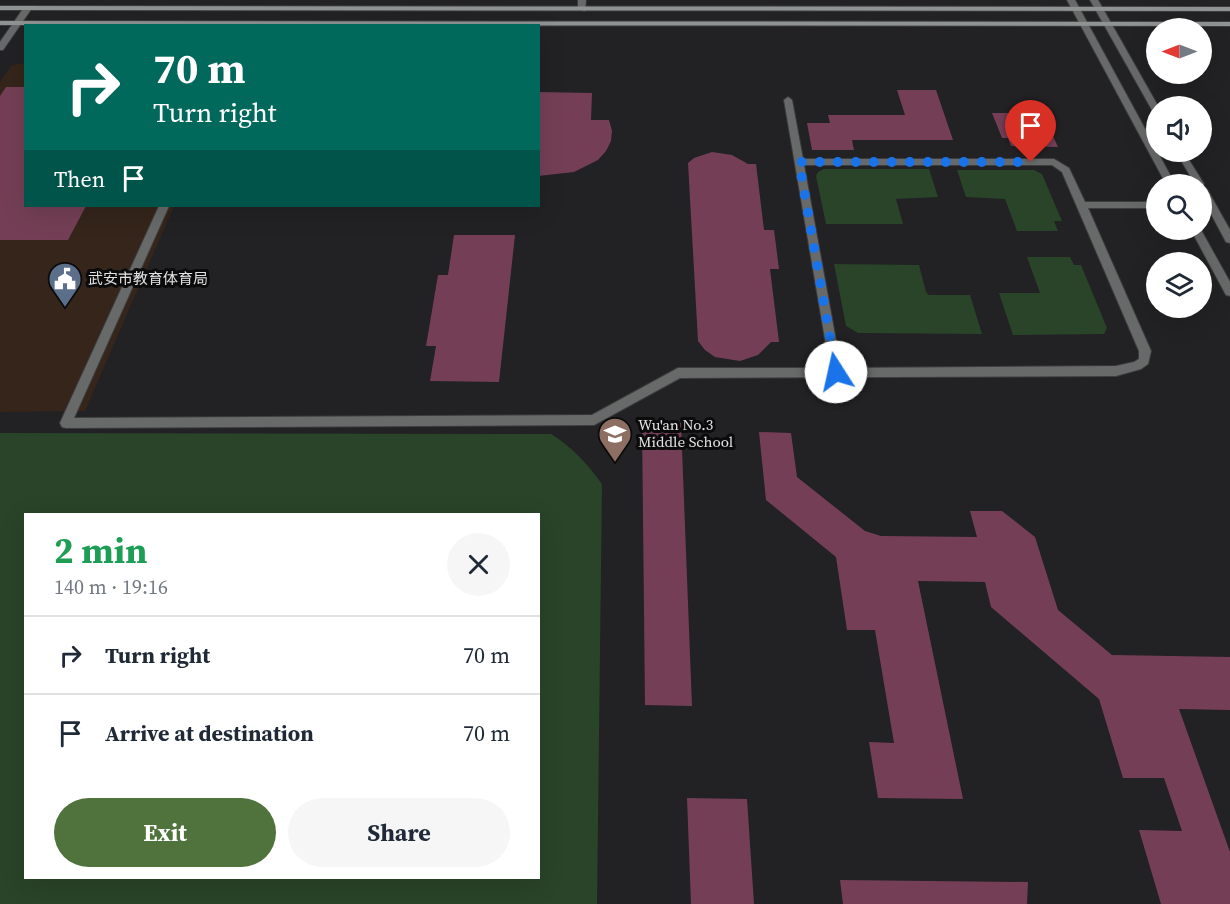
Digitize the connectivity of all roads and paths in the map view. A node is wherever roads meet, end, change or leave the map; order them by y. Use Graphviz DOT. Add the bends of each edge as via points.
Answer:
graph roads {
  1 [pos="1071,0"];
  2 [pos="1094,0"];
  3 [pos="582,4"];
  4 [pos="0,8"];
  5 [pos="28,8"];
  6 [pos="1076,9"];
  7 [pos="1099,9"];
  8 [pos="1230,9"];
  9 [pos="0,23"];
  10 [pos="18,23"];
  11 [pos="245,24"];
  12 [pos="1084,24"];
  13 [pos="1107,24"];
  14 [pos="1230,24"];
  15 [pos="0,48"];
  16 [pos="1148,96"];
  17 [pos="788,100"];
  18 [pos="799,162"];
  19 [pos="1166,174"];
  20 [pos="1081,205"];
  21 [pos="1146,205"];
  22 [pos="164,207"];
  23 [pos="1212,207"];
  24 [pos="1230,239"];
  25 [pos="1201,240"];
  26 [pos="1230,292"];
  27 [pos="836,372"];
  1 -- 6 [label="street"];
  2 -- 7 [label="street"];
  3 -- 5 [label="main road"];
  3 -- 6 [label="main road"];
  4 -- 5 [label="main road"];
  5 -- 10 [label="street"];
  6 -- 7 [label="main road"];
  6 -- 12 [label="street"];
  7 -- 8 [label="main road"];
  7 -- 13 [label="street"];
  9 -- 10 [label="main road"];
  10 -- 11 [label="main road"];
  10 -- 15 [label="street"];
  11 -- 12 [label="main road"];
  12 -- 13 [label="main road"];
  12 -- 19 [label="street"];
  13 -- 14 [label="main road"];
  13 -- 16 [label="street"];
  17 -- 18 [label="street"];
  18 -- 20 [label="street" via="1054,162 1066,170"];
  18 -- 27 [label="street"];
  20 -- 21 [label="street"];
  20 -- 27 [label="street" via="1145,351 1144,361 1137,366 1116,371"];
  22 -- 27 [label="street" via="66,423 594,420 678,373"];
  23 -- 24 [label="street"];
  25 -- 26 [label="street"];
}
